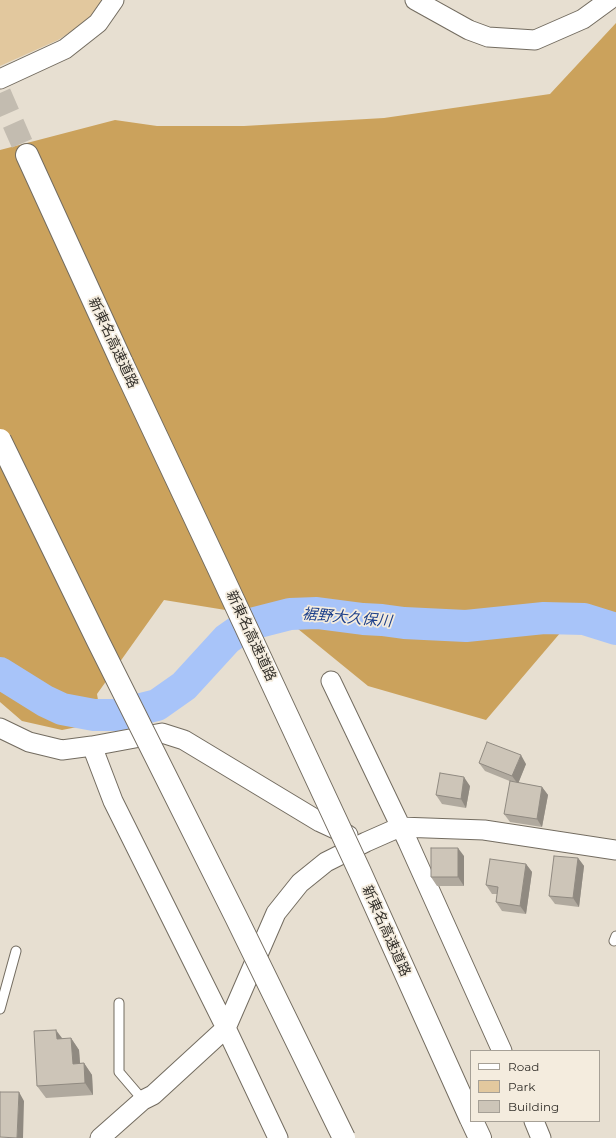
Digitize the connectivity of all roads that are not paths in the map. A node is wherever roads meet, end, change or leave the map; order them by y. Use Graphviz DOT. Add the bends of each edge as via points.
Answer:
graph roads {
  1 [pos="114,0"];
  2 [pos="415,0"];
  3 [pos="609,0"];
  4 [pos="0,79"];
  5 [pos="27,155"];
  6 [pos="0,440"];
  7 [pos="331,681"];
  8 [pos="0,728"];
  9 [pos="92,746"];
  10 [pos="400,827"];
  11 [pos="366,842"];
  12 [pos="616,850"];
  13 [pos="16,951"];
  14 [pos="119,1003"];
  15 [pos="0,1008"];
  16 [pos="226,1028"];
  17 [pos="502,1050"];
  18 [pos="143,1100"];
  19 [pos="470,1118"];
  20 [pos="472,1122"];
  21 [pos="534,1122"];
  22 [pos="100,1138"];
  23 [pos="278,1138"];
  24 [pos="344,1138"];
  25 [pos="480,1138"];
  26 [pos="541,1138"];
  1 -- 4 [label="street" via="98,23 65,49"];
  2 -- 3 [label="street" via="469,30 488,37 535,40 583,19"];
  5 -- 19 [label="highway, 新東名高速道路, bridge" via="356,865"];
  6 -- 24 [label="highway, bridge"];
  7 -- 10 [label="street"];
  8 -- 9 [label="street" via="29,742 62,750"];
  9 -- 11 [label="street" via="162,733 184,740 320,822"];
  9 -- 16 [label="street" via="113,801"];
  10 -- 11 [label="street"];
  10 -- 12 [label="street" via="484,830"];
  10 -- 17 [label="street"];
  11 -- 16 [label="street" via="326,862 300,883 276,913"];
  13 -- 15 [label="lane"];
  14 -- 18 [label="lane" via="119,1072"];
  16 -- 18 [label="street" via="153,1095"];
  16 -- 23 [label="street"];
  18 -- 22 [label="street"];
  20 -- 25 [label="highway, 新東名高速道路"];
  21 -- 26 [label="street"];
}
